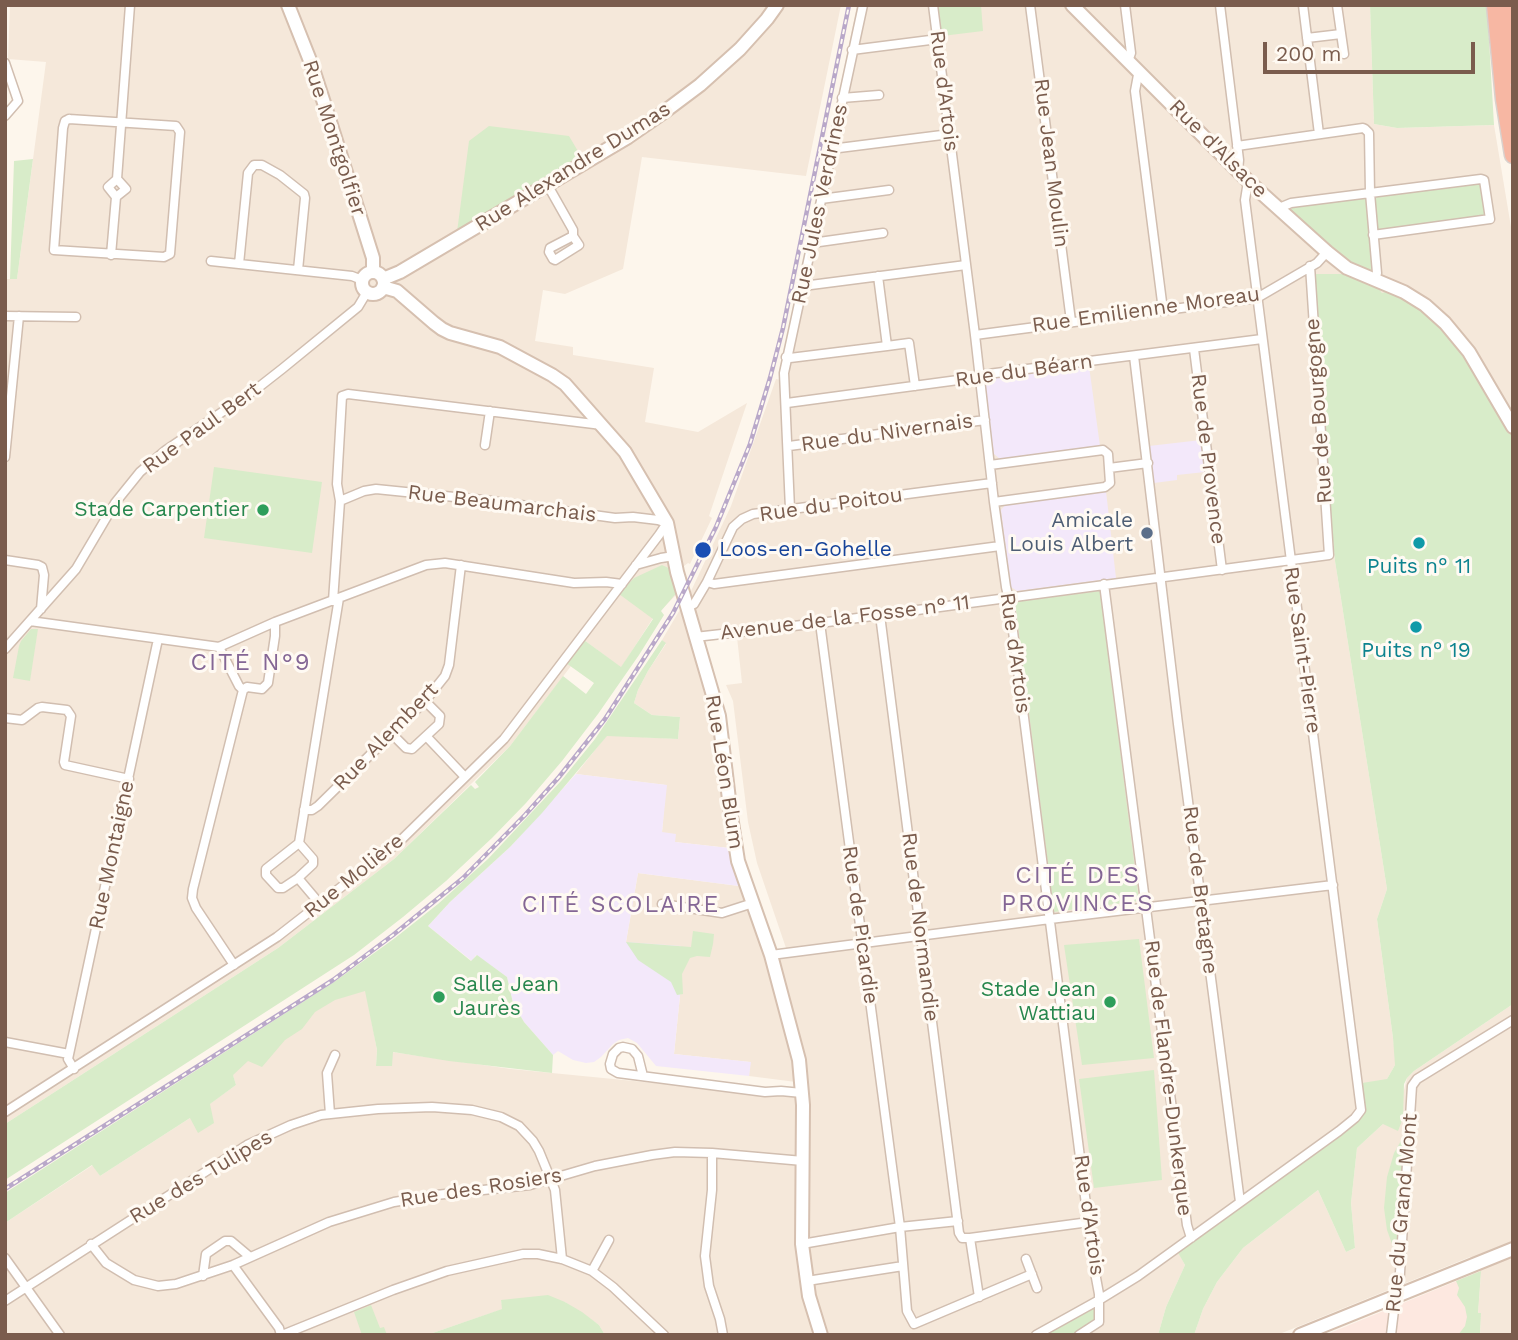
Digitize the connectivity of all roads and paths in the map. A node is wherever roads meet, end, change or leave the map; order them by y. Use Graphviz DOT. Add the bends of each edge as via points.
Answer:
graph roads {
  1 [pos="130,5"];
  2 [pos="288,5"];
  3 [pos="777,5"];
  4 [pos="863,5"];
  5 [pos="933,5"];
  6 [pos="1030,5"];
  7 [pos="1072,5"];
  8 [pos="1125,5"];
  9 [pos="1220,5"];
  10 [pos="1303,5"];
  11 [pos="1337,5"];
  12 [pos="1495,5"];
  13 [pos="1506,5"];
  14 [pos="1341,34"];
  15 [pos="1307,38"];
  16 [pos="938,39"];
  17 [pos="852,50"];
  18 [pos="1344,54"];
  19 [pos="1128,61"];
  20 [pos="5,63"];
  21 [pos="1140,72"];
  22 [pos="1513,76"];
  23 [pos="879,95"];
  24 [pos="842,98"];
  25 [pos="5,116"];
  26 [pos="122,121"];
  27 [pos="950,134"];
  28 [pos="1319,134"];
  29 [pos="1237,146"];
  30 [pos="831,149"];
  31 [pos="1513,155"];
  32 [pos="1238,170"];
  33 [pos="1248,180"];
  34 [pos="547,184"];
  35 [pos="889,190"];
  36 [pos="1370,193"];
  37 [pos="821,199"];
  38 [pos="1279,208"];
  39 [pos="883,233"];
  40 [pos="1373,235"];
  41 [pos="573,236"];
  42 [pos="811,243"];
  43 [pos="1327,252"];
  44 [pos="111,255"];
  45 [pos="211,261"];
  46 [pos="239,264"];
  47 [pos="967,265"];
  48 [pos="1310,267"];
  49 [pos="298,270"];
  50 [pos="397,274"];
  51 [pos="878,276"];
  52 [pos="1375,280"];
  53 [pos="374,282"];
  54 [pos="803,286"];
  55 [pos="397,291"];
  56 [pos="1257,298"];
  57 [pos="1163,310"];
  58 [pos="5,316"];
  59 [pos="19,316"];
  60 [pos="76,317"];
  61 [pos="1070,321"];
  62 [pos="975,335"];
  63 [pos="1262,339"];
  64 [pos="887,346"];
  65 [pos="1194,349"];
  66 [pos="1134,356"];
  67 [pos="786,357"];
  68 [pos="980,375"];
  69 [pos="915,386"];
  70 [pos="787,403"];
  71 [pos="490,411"];
  72 [pos="985,420"];
  73 [pos="602,425"];
  74 [pos="1513,427"];
  75 [pos="485,445"];
  76 [pos="789,446"];
  77 [pos="5,457"];
  78 [pos="1148,463"];
  79 [pos="990,465"];
  80 [pos="1109,468"];
  81 [pos="992,483"];
  82 [pos="340,501"];
  83 [pos="994,502"];
  84 [pos="790,509"];
  85 [pos="667,523"];
  86 [pos="1000,546"];
  87 [pos="1329,555"];
  88 [pos="674,556"];
  89 [pos="5,560"];
  90 [pos="1290,561"];
  91 [pos="461,565"];
  92 [pos="636,565"];
  93 [pos="1222,570"];
  94 [pos="1161,578"];
  95 [pos="707,582"];
  96 [pos="622,584"];
  97 [pos="1104,584"];
  98 [pos="1008,597"];
  99 [pos="336,600"];
  100 [pos="688,607"];
  101 [pos="40,609"];
  102 [pos="880,615"];
  103 [pos="30,621"];
  104 [pos="275,622"];
  105 [pos="820,623"];
  106 [pos="695,637"];
  107 [pos="158,639"];
  108 [pos="219,647"];
  109 [pos="7,648"];
  110 [pos="6,657"];
  111 [pos="243,690"];
  112 [pos="425,701"];
  113 [pos="5,718"];
  114 [pos="392,734"];
  115 [pos="426,736"];
  116 [pos="465,777"];
  117 [pos="128,779"];
  118 [pos="304,810"];
  119 [pos="299,843"];
  120 [pos="298,878"];
  121 [pos="1333,885"];
  122 [pos="1202,901"];
  123 [pos="320,904"];
  124 [pos="753,904"];
  125 [pos="662,905"];
  126 [pos="1146,907"];
  127 [pos="1050,919"];
  128 [pos="920,936"];
  129 [pos="863,943"];
  130 [pos="771,955"];
  131 [pos="234,965"];
  132 [pos="1513,1020"];
  133 [pos="5,1042"];
  134 [pos="69,1054"];
  135 [pos="335,1055"];
  136 [pos="74,1069"];
  137 [pos="643,1076"];
  138 [pos="802,1093"];
  139 [pos="5,1112"];
  140 [pos="330,1114"];
  141 [pos="712,1153"];
  142 [pos="803,1161"];
  143 [pos="550,1180"];
  144 [pos="1240,1202"];
  145 [pos="958,1221"];
  146 [pos="1089,1222"];
  147 [pos="901,1227"];
  148 [pos="966,1238"];
  149 [pos="1191,1238"];
  150 [pos="610,1240"];
  151 [pos="91,1244"];
  152 [pos="802,1244"];
  153 [pos="1513,1249"];
  154 [pos="250,1257"];
  155 [pos="5,1258"];
  156 [pos="562,1259"];
  157 [pos="1026,1259"];
  158 [pos="233,1265"];
  159 [pos="903,1266"];
  160 [pos="592,1271"];
  161 [pos="1032,1275"];
  162 [pos="203,1276"];
  163 [pos="807,1281"];
  164 [pos="26,1287"];
  165 [pos="1037,1288"];
  166 [pos="1397,1295"];
  167 [pos="979,1297"];
  168 [pos="1099,1300"];
  169 [pos="5,1301"];
  170 [pos="60,1335"];
  171 [pos="281,1335"];
  172 [pos="664,1335"];
  173 [pos="723,1335"];
  174 [pos="821,1335"];
  175 [pos="1036,1335"];
  176 [pos="1079,1335"];
  177 [pos="1300,1335"];
  178 [pos="1391,1335"];
  1 -- 26 [label="street"];
  2 -- 53 [label="street, Rue Montgolfier" via="373,258"];
  3 -- 34 [label="street, Rue Alexandre Dumas" via="740,49 683,98 628,137"];
  4 -- 17 [label="street, Rue Jules Verdrines"];
  5 -- 16 [label="street, Rue d'Artois"];
  6 -- 61 [label="street, Rue Jean Moulin"];
  7 -- 19 [label="street, Rue d'Alsace"];
  8 -- 19 [label="street"];
  9 -- 29 [label="street"];
  10 -- 15 [label="street"];
  11 -- 14 [label="street"];
  12 -- 31 [label="highway"];
  13 -- 22 [label="highway"];
  14 -- 15 [label="street"];
  14 -- 18 [label="street"];
  15 -- 28 [label="street"];
  16 -- 17 [label="street"];
  16 -- 27 [label="street, Rue d'Artois"];
  17 -- 24 [label="street, Rue Jules Verdrines"];
  19 -- 21 [label="street, Rue d'Alsace"];
  20 -- 25 [label="street" via="18,101"];
  21 -- 32 [label="street, Rue d'Alsace"];
  21 -- 57 [label="street" via="1135,91"];
  23 -- 24 [label="street"];
  24 -- 30 [label="street, Rue Jules Verdrines"];
  26 -- 44 [label="street" via="117,179 108,187 116,197"];
  26 -- 44 [label="street" via="176,126 180,132 170,254"];
  26 -- 44 [label="street" via="69,118 63,128 54,250"];
  27 -- 30 [label="street"];
  27 -- 47 [label="street, Rue d'Artois"];
  28 -- 29 [label="street"];
  28 -- 36 [label="street" via="1365,129"];
  29 -- 32 [label="street"];
  30 -- 37 [label="street, Rue Jules Verdrines"];
  32 -- 33 [label="street, Rue d'Alsace"];
  33 -- 38 [label="street, Rue d'Alsace"];
  33 -- 56 [label="street, Rue Saint-Pierre" via="1245,200"];
  34 -- 41 [label="street"];
  34 -- 50 [label="street, Rue Alexandre Dumas"];
  35 -- 37 [label="street"];
  36 -- 38 [label="street"];
  36 -- 40 [label="street"];
  36 -- 40 [label="street" via="1481,179 1490,219"];
  37 -- 42 [label="street, Rue Jules Verdrines"];
  38 -- 43 [label="street, Rue d'Alsace"];
  39 -- 42 [label="street"];
  40 -- 52 [label="street"];
  42 -- 54 [label="street, Rue Jules Verdrines"];
  43 -- 48 [label="street, Rue Emilienne Moreau"];
  43 -- 52 [label="street, Rue d'Alsace" via="1347,268"];
  45 -- 46 [label="street"];
  46 -- 49 [label="street"];
  46 -- 49 [label="street" via="248,173 262,164 304,194"];
  47 -- 51 [label="street"];
  47 -- 62 [label="street, Rue d'Artois"];
  48 -- 56 [label="street, Rue Emilienne Moreau"];
  48 -- 87 [label="street, Rue de Bourgogne"];
  49 -- 53 [label="street"];
  50 -- 53 [label="street, Rue Alexandre Dumas"];
  50 -- 55 [label="street"];
  51 -- 54 [label="street"];
  51 -- 64 [label="street"];
  52 -- 74 [label="street" via="1404,292 1445,323 1469,352"];
  53 -- 55 [label="street"];
  53 -- 101 [label="street, Rue Paul Bert" via="358,307 282,369 140,472 115,503 76,569"];
  54 -- 67 [label="street, Rue Jules Verdrines"];
  55 -- 73 [label="street, Rue Léon Blum" via="450,333 500,347 551,375"];
  56 -- 57 [label="street, Rue Emilienne Moreau"];
  56 -- 63 [label="street, Rue Saint-Pierre"];
  57 -- 61 [label="street, Rue Emilienne Moreau"];
  58 -- 59 [label="street"];
  59 -- 60 [label="street"];
  59 -- 77 [label="street"];
  61 -- 62 [label="street, Rue Emilienne Moreau"];
  62 -- 68 [label="street, Rue d'Artois"];
  63 -- 65 [label="street, Rue du Béarn"];
  63 -- 90 [label="street, Rue Saint-Pierre"];
  64 -- 67 [label="street"];
  64 -- 69 [label="street" via="909,343"];
  65 -- 66 [label="street, Rue du Béarn"];
  65 -- 93 [label="street, Rue de Provence"];
  66 -- 68 [label="street, Rue du Béarn"];
  66 -- 78 [label="street, Rue de Bretagne"];
  67 -- 70 [label="street, Rue Jules Verdrines"];
  68 -- 69 [label="street, Rue du Béarn"];
  68 -- 72 [label="street, Rue d'Artois"];
  69 -- 70 [label="street, Rue du Béarn"];
  70 -- 76 [label="street, Rue Jules Verdrines"];
  71 -- 73 [label="street"];
  71 -- 75 [label="street"];
  71 -- 82 [label="street" via="342,396"];
  72 -- 76 [label="street, Rue du Nivernais"];
  72 -- 79 [label="street, Rue d'Artois"];
  73 -- 85 [label="street, Rue Léon Blum" via="625,452"];
  76 -- 84 [label="street, Rue Jules Verdrines"];
  78 -- 80 [label="street"];
  78 -- 94 [label="street, Rue de Bretagne"];
  79 -- 80 [label="street" via="1103,450"];
  79 -- 81 [label="street, Rue d'Artois"];
  80 -- 83 [label="street" via="1110,483 1105,487"];
  81 -- 83 [label="street, Rue d'Artois"];
  81 -- 84 [label="street, Rue du Poitou"];
  82 -- 85 [label="street, Rue Beaumarchais" via="376,489"];
  82 -- 99 [label="street"];
  83 -- 86 [label="street, Rue d'Artois"];
  84 -- 95 [label="street, Rue du Poitou" via="742,519 733,527"];
  85 -- 88 [label="street, Rue Léon Blum"];
  85 -- 92 [label="street, Rue Molière"];
  86 -- 95 [label="street"];
  86 -- 98 [label="street, Rue d'Artois"];
  87 -- 90 [label="street, Avenue de la Fosse n° 11"];
  88 -- 92 [label="street"];
  88 -- 100 [label="street, Rue Léon Blum"];
  89 -- 101 [label="street" via="44,570"];
  90 -- 93 [label="street, Avenue de la Fosse n° 11"];
  90 -- 121 [label="street, Rue Saint-Pierre"];
  91 -- 96 [label="street" via="575,583"];
  91 -- 99 [label="street" via="426,565"];
  91 -- 112 [label="street, Rue Alembert" via="447,670"];
  92 -- 96 [label="street, Rue Molière"];
  93 -- 94 [label="street, Avenue de la Fosse n° 11"];
  94 -- 97 [label="street, Avenue de la Fosse n° 11"];
  94 -- 122 [label="street, Rue de Bretagne"];
  95 -- 100 [label="street, Rue du Poitou"];
  96 -- 116 [label="street, Rue Molière" via="505,738"];
  97 -- 98 [label="street, Avenue de la Fosse n° 11"];
  97 -- 126 [label="street, Rue de Flandre-Dunkerque"];
  98 -- 102 [label="street, Avenue de la Fosse n° 11"];
  98 -- 127 [label="street, Rue d'Artois"];
  99 -- 104 [label="street"];
  99 -- 118 [label="street"];
  100 -- 106 [label="street, Rue Léon Blum"];
  101 -- 103 [label="street, Rue Paul Bert"];
  102 -- 105 [label="street, Avenue de la Fosse n° 11"];
  102 -- 128 [label="street, Rue de Normandie"];
  103 -- 107 [label="street"];
  103 -- 109 [label="street, Rue Paul Bert"];
  104 -- 108 [label="street"];
  104 -- 111 [label="street" via="268,682 262,689"];
  105 -- 106 [label="street, Avenue de la Fosse n° 11"];
  105 -- 129 [label="street, Rue de Picardie"];
  106 -- 124 [label="street, Rue Léon Blum" via="719,716 737,854"];
  107 -- 108 [label="street"];
  107 -- 117 [label="street, Rue Montaigne"];
  108 -- 111 [label="street"];
  109 -- 110 [label="street"];
  111 -- 131 [label="street" via="192,898"];
  112 -- 114 [label="street, Rue Alembert"];
  112 -- 115 [label="street" via="440,718"];
  113 -- 117 [label="street" via="22,720 42,707 67,710 71,716 65,765"];
  114 -- 115 [label="street" via="410,750"];
  114 -- 118 [label="street, Rue Alembert" via="318,806"];
  115 -- 116 [label="street"];
  116 -- 123 [label="street, Rue Molière" via="399,842"];
  117 -- 134 [label="street, Rue Montaigne"];
  118 -- 119 [label="street"];
  119 -- 120 [label="street" via="313,864"];
  119 -- 120 [label="street" via="266,869 278,888"];
  120 -- 123 [label="street"];
  121 -- 122 [label="street"];
  121 -- 144 [label="street, Rue Saint-Pierre" via="1361,1110"];
  122 -- 126 [label="street"];
  122 -- 144 [label="street, Rue de Bretagne"];
  123 -- 131 [label="street, Rue Molière"];
  124 -- 125 [label="street" via="722,914"];
  124 -- 130 [label="street, Rue Léon Blum"];
  126 -- 127 [label="street"];
  126 -- 149 [label="street, Rue de Flandre-Dunkerque"];
  127 -- 128 [label="street"];
  127 -- 146 [label="street, Rue d'Artois"];
  128 -- 129 [label="street"];
  128 -- 145 [label="street, Rue de Normandie"];
  129 -- 130 [label="street"];
  129 -- 147 [label="street, Rue de Picardie"];
  130 -- 138 [label="street, Rue Léon Blum" via="799,1060"];
  131 -- 136 [label="street, Rue Molière"];
  132 -- 166 [label="street, Rue du Grand Mont" via="1412,1086"];
  133 -- 134 [label="street"];
  134 -- 136 [label="street"];
  135 -- 140 [label="street" via="327,1073"];
  136 -- 139 [label="street, Rue Molière"];
  137 -- 137 [label="street" via="632,1049 624,1047 613,1054 611,1069"];
  137 -- 138 [label="street"];
  138 -- 142 [label="street, Rue Léon Blum"];
  140 -- 143 [label="street, Rue des Tulipes" via="411,1107 488,1113 526,1132"];
  140 -- 151 [label="street, Rue des Tulipes" via="291,1125 234,1153"];
  141 -- 142 [label="street, Rue des Rosiers"];
  141 -- 143 [label="street, Rue des Rosiers" via="638,1157"];
  141 -- 173 [label="street" via="705,1256"];
  142 -- 152 [label="street, Rue Léon Blum"];
  143 -- 154 [label="street, Rue des Rosiers" via="385,1205 329,1222"];
  143 -- 156 [label="street, Rue des Tulipes"];
  144 -- 149 [label="street"];
  145 -- 147 [label="street"];
  145 -- 148 [label="street, Rue de Normandie" via="959,1233"];
  146 -- 148 [label="street"];
  146 -- 168 [label="street, Rue d'Artois"];
  147 -- 152 [label="street"];
  147 -- 159 [label="street, Rue de Picardie"];
  148 -- 167 [label="street, Rue de Normandie"];
  149 -- 168 [label="street"];
  150 -- 160 [label="street"];
  151 -- 162 [label="street, Rue des Rosiers" via="114,1269 145,1284 176,1284"];
  151 -- 164 [label="street, Rue des Tulipes"];
  152 -- 163 [label="street, Rue Léon Blum"];
  153 -- 166 [label="street"];
  154 -- 158 [label="street, Rue des Rosiers"];
  154 -- 162 [label="street" via="225,1241 206,1254"];
  155 -- 164 [label="street"];
  156 -- 160 [label="street"];
  156 -- 171 [label="street" via="523,1254 447,1271"];
  157 -- 161 [label="street"];
  158 -- 162 [label="street, Rue des Rosiers"];
  158 -- 171 [label="street"];
  159 -- 163 [label="street"];
  159 -- 167 [label="street, Rue de Picardie" via="907,1311 914,1324"];
  160 -- 172 [label="street"];
  161 -- 165 [label="street"];
  161 -- 167 [label="street"];
  163 -- 174 [label="street, Rue Léon Blum"];
  164 -- 169 [label="street, Rue des Tulipes"];
  164 -- 170 [label="street"];
  166 -- 177 [label="street"];
  166 -- 178 [label="street, Rue du Grand Mont"];
  168 -- 175 [label="street"];
  168 -- 176 [label="street" via="1100,1320 1094,1331"];
}
